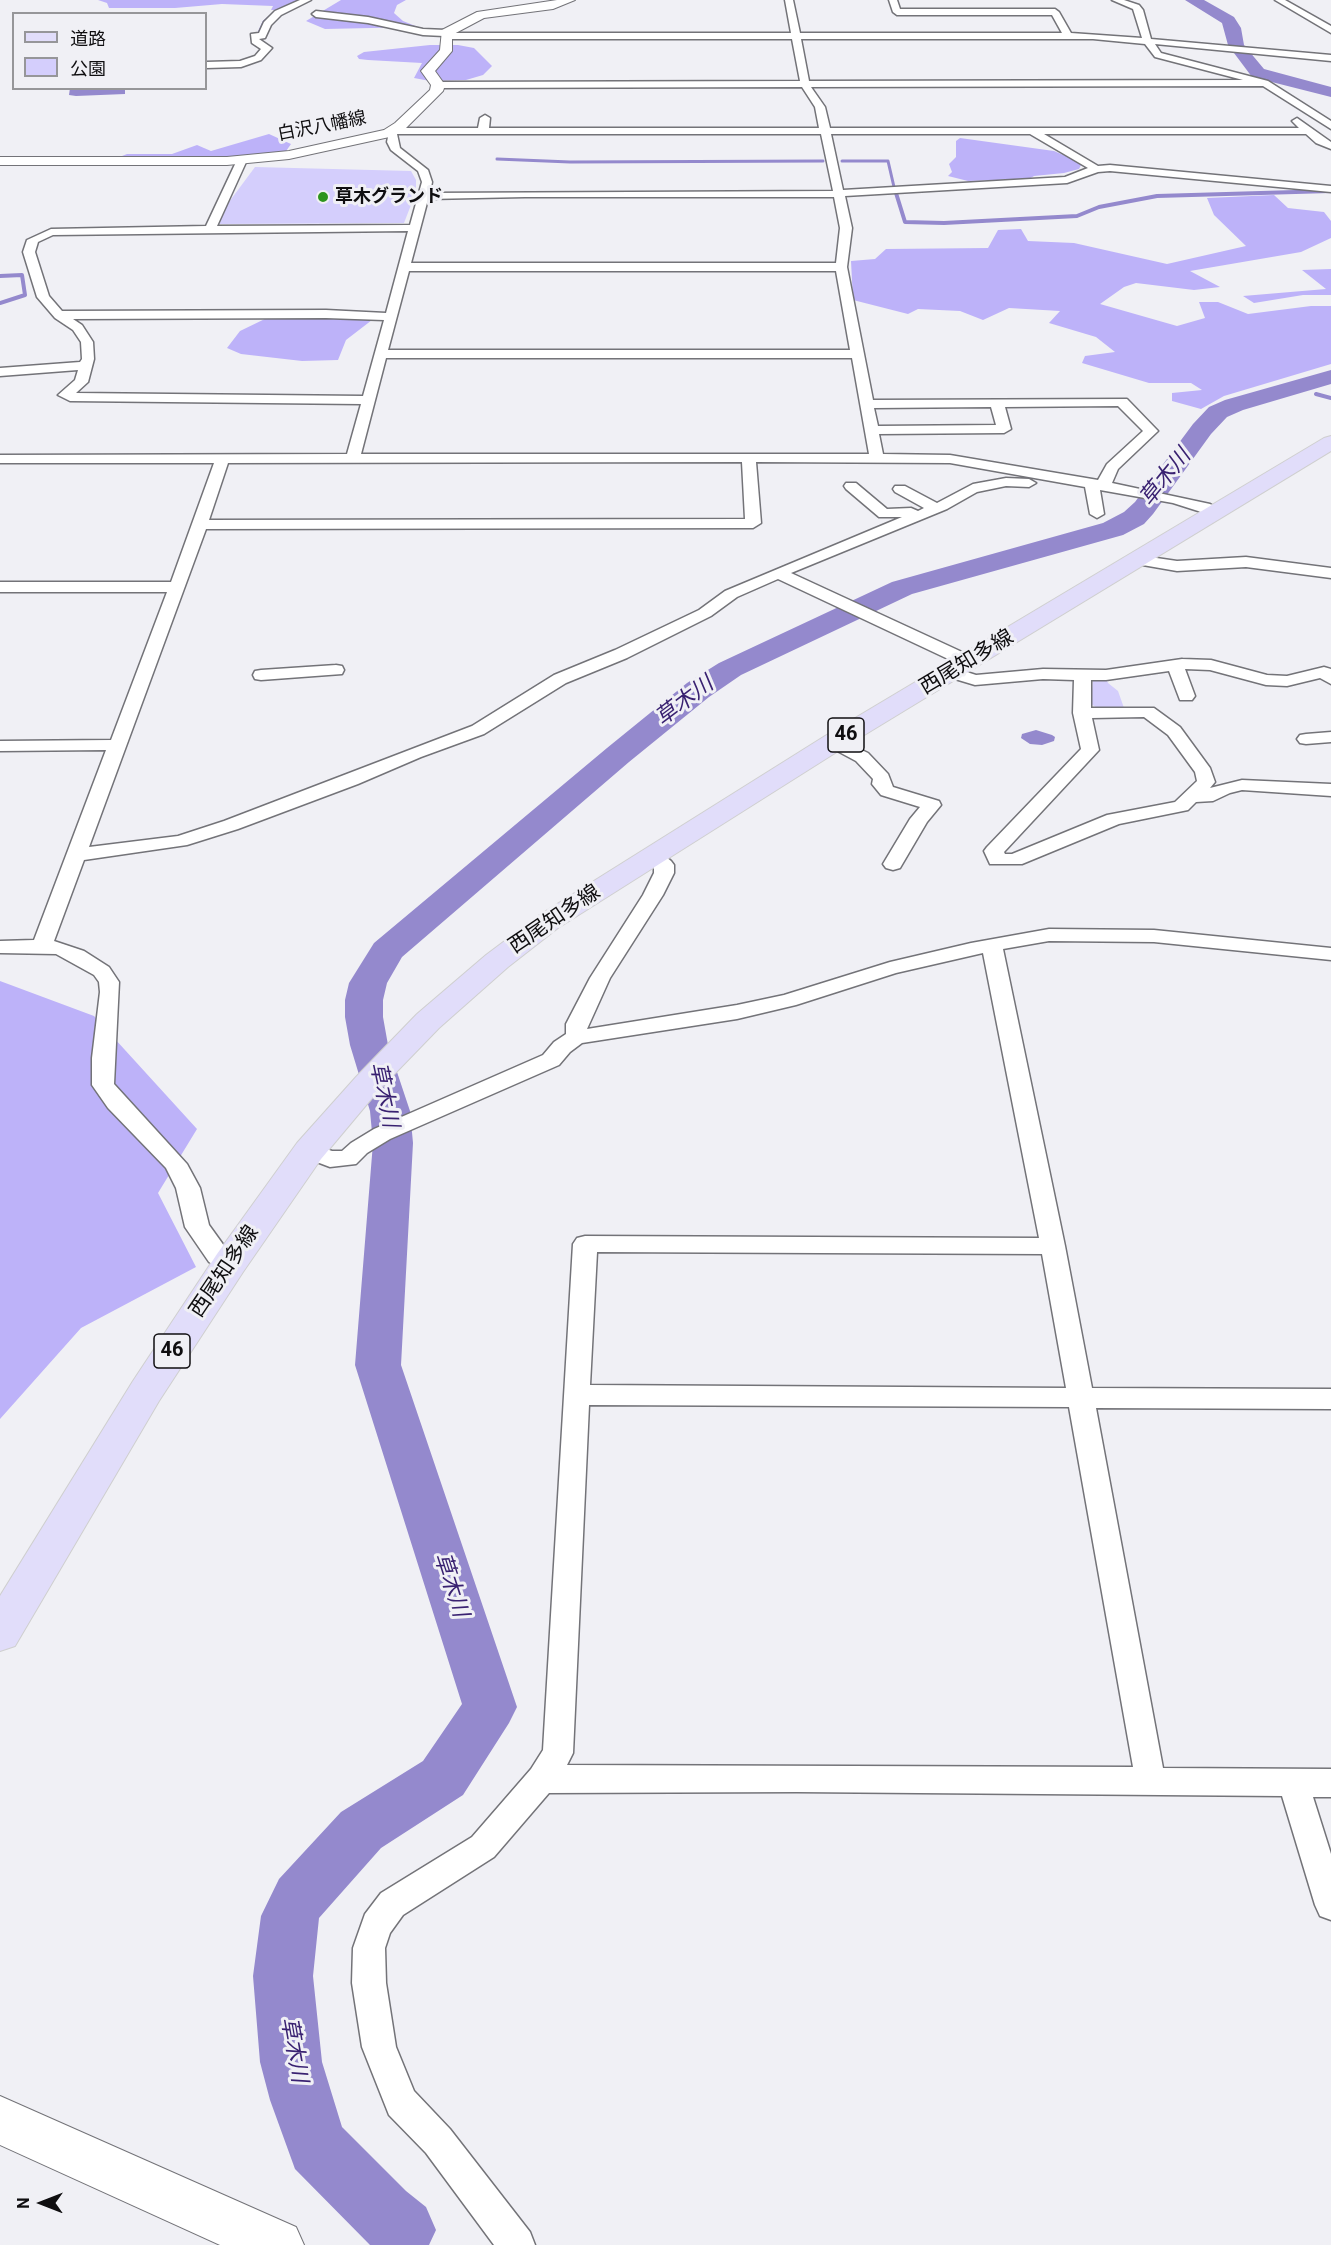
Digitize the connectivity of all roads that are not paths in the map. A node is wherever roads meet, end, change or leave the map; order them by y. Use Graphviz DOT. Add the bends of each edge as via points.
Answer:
graph roads {
  1 [pos="307,0"];
  2 [pos="569,0"];
  3 [pos="789,0"];
  4 [pos="893,0"];
  5 [pos="1116,0"];
  6 [pos="1279,0"];
  7 [pos="316,14"];
  8 [pos="1331,30"];
  9 [pos="447,34"];
  10 [pos="1066,35"];
  11 [pos="796,36"];
  12 [pos="1147,40"];
  13 [pos="1331,57"];
  14 [pos="207,65"];
  15 [pos="1265,83"];
  16 [pos="438,85"];
  17 [pos="805,85"];
  18 [pos="1276,101"];
  19 [pos="1287,113"];
  20 [pos="485,118"];
  21 [pos="1331,126"];
  22 [pos="483,131"];
  23 [pos="825,131"];
  24 [pos="1032,131"];
  25 [pos="1308,131"];
  26 [pos="390,132"];
  27 [pos="1331,146"];
  28 [pos="242,160"];
  29 [pos="0,161"];
  30 [pos="1096,169"];
  31 [pos="1331,189"];
  32 [pos="838,193"];
  33 [pos="424,196"];
  34 [pos="414,228"];
  35 [pos="210,229"];
  36 [pos="404,267"];
  37 [pos="841,267"];
  38 [pos="59,315"];
  39 [pos="391,317"];
  40 [pos="380,354"];
  41 [pos="858,354"];
  42 [pos="84,366"];
  43 [pos="0,372"];
  44 [pos="370,400"];
  45 [pos="997,403"];
  46 [pos="867,404"];
  47 [pos="872,430"];
  48 [pos="1331,442"];
  49 [pos="223,458"];
  50 [pos="353,458"];
  51 [pos="749,458"];
  52 [pos="877,458"];
  53 [pos="0,459"];
  54 [pos="1095,485"];
  55 [pos="851,486"];
  56 [pos="900,489"];
  57 [pos="930,511"];
  58 [pos="1217,513"];
  59 [pos="1098,514"];
  60 [pos="200,525"];
  61 [pos="1136,560"];
  62 [pos="778,573"];
  63 [pos="1331,573"];
  64 [pos="175,586"];
  65 [pos="0,587"];
  66 [pos="1201,652"];
  67 [pos="1175,665"];
  68 [pos="960,667"];
  69 [pos="336,670"];
  70 [pos="1124,672"];
  71 [pos="261,675"];
  72 [pos="1083,675"];
  73 [pos="1331,679"];
  74 [pos="1186,696"];
  75 [pos="1082,713"];
  76 [pos="1331,738"];
  77 [pos="1306,739"];
  78 [pos="834,742"];
  79 [pos="0,746"];
  80 [pos="116,746"];
  81 [pos="1331,790"];
  82 [pos="1191,796"];
  83 [pos="75,855"];
  84 [pos="653,856"];
  85 [pos="893,864"];
  86 [pos="42,946"];
  87 [pos="992,946"];
  88 [pos="0,947"];
  89 [pos="1331,954"];
  90 [pos="576,1037"];
  91 [pos="309,1151"];
  92 [pos="1053,1245"];
  93 [pos="230,1263"];
  94 [pos="577,1395"];
  95 [pos="1080,1398"];
  96 [pos="1331,1399"];
  97 [pos="0,1633"];
  98 [pos="542,1779"];
  99 [pos="1151,1783"];
  100 [pos="1293,1783"];
  101 [pos="1331,1784"];
  102 [pos="1331,1905"];
  103 [pos="0,2120"];
  104 [pos="278,2245"];
  105 [pos="517,2245"];
  1 -- 14 [label="street" via="278,13 262,36 254,36 267,48 258,58 241,64"];
  2 -- 9 [label="main road" via="481,15"];
  3 -- 11 [label="street"];
  4 -- 10 [label="street" via="897,12 1055,12"];
  5 -- 12 [label="street" via="1140,12"];
  6 -- 8 [label="street"];
  7 -- 9 [label="street"];
  9 -- 11 [label="street"];
  9 -- 16 [label="main road" via="446,51 428,71"];
  10 -- 11 [label="street"];
  10 -- 12 [label="street"];
  11 -- 17 [label="street"];
  12 -- 13 [label="street"];
  12 -- 15 [label="street" via="1166,59"];
  15 -- 17 [label="street"];
  15 -- 18 [label="street" via="1263,86"];
  15 -- 21 [label="street"];
  16 -- 17 [label="street"];
  16 -- 26 [label="main road, 白沢八幡線" via="428,99"];
  17 -- 23 [label="street" via="820,107"];
  19 -- 25 [label="street"];
  20 -- 22 [label="street"];
  22 -- 23 [label="street"];
  22 -- 26 [label="street"];
  23 -- 24 [label="street"];
  23 -- 32 [label="street"];
  24 -- 25 [label="street"];
  24 -- 30 [label="street"];
  25 -- 27 [label="street"];
  26 -- 28 [label="main road, 白沢八幡線" via="289,155"];
  26 -- 33 [label="street" via="396,150 423,170 427,182"];
  28 -- 29 [label="main road, 白沢八幡線"];
  28 -- 35 [label="street"];
  30 -- 31 [label="street"];
  30 -- 32 [label="street" via="1067,180"];
  32 -- 33 [label="street"];
  32 -- 37 [label="street" via="846,228"];
  33 -- 34 [label="street"];
  34 -- 35 [label="street"];
  34 -- 36 [label="street"];
  35 -- 38 [label="street" via="51,232 33,240 29,252 43,297"];
  36 -- 37 [label="street"];
  36 -- 39 [label="street"];
  37 -- 41 [label="street"];
  38 -- 39 [label="street"];
  38 -- 42 [label="street" via="78,328 87,342"];
  39 -- 40 [label="street"];
  40 -- 41 [label="street"];
  40 -- 44 [label="street"];
  41 -- 46 [label="street"];
  42 -- 43 [label="street"];
  42 -- 44 [label="street" via="81,382 65,395 79,399"];
  44 -- 50 [label="street"];
  45 -- 46 [label="street"];
  45 -- 47 [label="street" via="1004,429"];
  45 -- 54 [label="street" via="1122,402 1151,431"];
  46 -- 47 [label="street"];
  47 -- 52 [label="street"];
  48 -- 58 [label="main road, 西尾知多線 / 46"];
  49 -- 50 [label="street"];
  49 -- 53 [label="street"];
  49 -- 60 [label="street"];
  50 -- 51 [label="street"];
  51 -- 52 [label="street"];
  51 -- 60 [label="street" via="753,523"];
  52 -- 54 [label="street" via="950,459"];
  54 -- 57 [label="street" via="986,484"];
  54 -- 58 [label="street" via="1173,499"];
  54 -- 59 [label="street"];
  55 -- 57 [label="street" via="884,514"];
  56 -- 57 [label="street"];
  57 -- 62 [label="street"];
  58 -- 61 [label="main road, 西尾知多線 / 46"];
  60 -- 64 [label="street"];
  61 -- 63 [label="street" via="1176,566 1255,563"];
  61 -- 68 [label="main road, 西尾知多線 / 46"];
  62 -- 68 [label="street" via="842,602"];
  62 -- 83 [label="street" via="621,654 560,679 478,730 180,841"];
  64 -- 65 [label="street"];
  64 -- 80 [label="street"];
  66 -- 70 [label="street" via="1138,664"];
  67 -- 70 [label="street"];
  67 -- 73 [label="street" via="1211,665 1266,680 1287,681 1324,672"];
  67 -- 74 [label="street"];
  68 -- 72 [label="street" via="975,680"];
  68 -- 78 [label="main road, 西尾知多線 / 46"];
  69 -- 71 [label="street"];
  70 -- 72 [label="street"];
  72 -- 75 [label="street"];
  75 -- 82 [label="street" via="1148,712 1174,731 1204,772 1206,782"];
  75 -- 82 [label="street" via="1090,750 994,851 997,860 1015,860 1114,819 1181,806"];
  76 -- 77 [label="street"];
  78 -- 84 [label="main road, 西尾知多線 / 46"];
  78 -- 85 [label="street" via="862,757 882,778 881,784 887,791 932,805 919,819"];
  79 -- 80 [label="street"];
  80 -- 83 [label="street"];
  81 -- 82 [label="street" via="1242,785 1206,796"];
  83 -- 86 [label="street"];
  84 -- 90 [label="street" via="664,865 664,873 600,978 577,1024"];
  84 -- 91 [label="main road, 西尾知多線 / 46" via="548,922 496,961 429,1021"];
  86 -- 88 [label="street"];
  86 -- 93 [label="street" via="77,955 102,971 109,982 103,1085 175,1164 189,1188 197,1227 218,1256"];
  87 -- 89 [label="street" via="1049,935 1154,936"];
  87 -- 90 [label="street" via="890,968 737,1012"];
  87 -- 92 [label="street"];
  90 -- 91 [label="street" via="551,1060 382,1134 348,1159 330,1159"];
  91 -- 93 [label="main road, 西尾知多線 / 46"];
  92 -- 94 [label="street" via="585,1244"];
  92 -- 95 [label="street"];
  93 -- 97 [label="main road, 西尾知多線 / 46" via="146,1391"];
  94 -- 95 [label="street"];
  94 -- 98 [label="street" via="558,1753"];
  95 -- 96 [label="street"];
  95 -- 99 [label="street"];
  98 -- 99 [label="street"];
  98 -- 105 [label="street" via="483,1847 392,1904 376,1925 369,1948 369,1983 379,2047 401,2103 438,2141"];
  99 -- 100 [label="street"];
  100 -- 101 [label="street"];
  100 -- 102 [label="street"];
  103 -- 104 [label="main road"];
}
